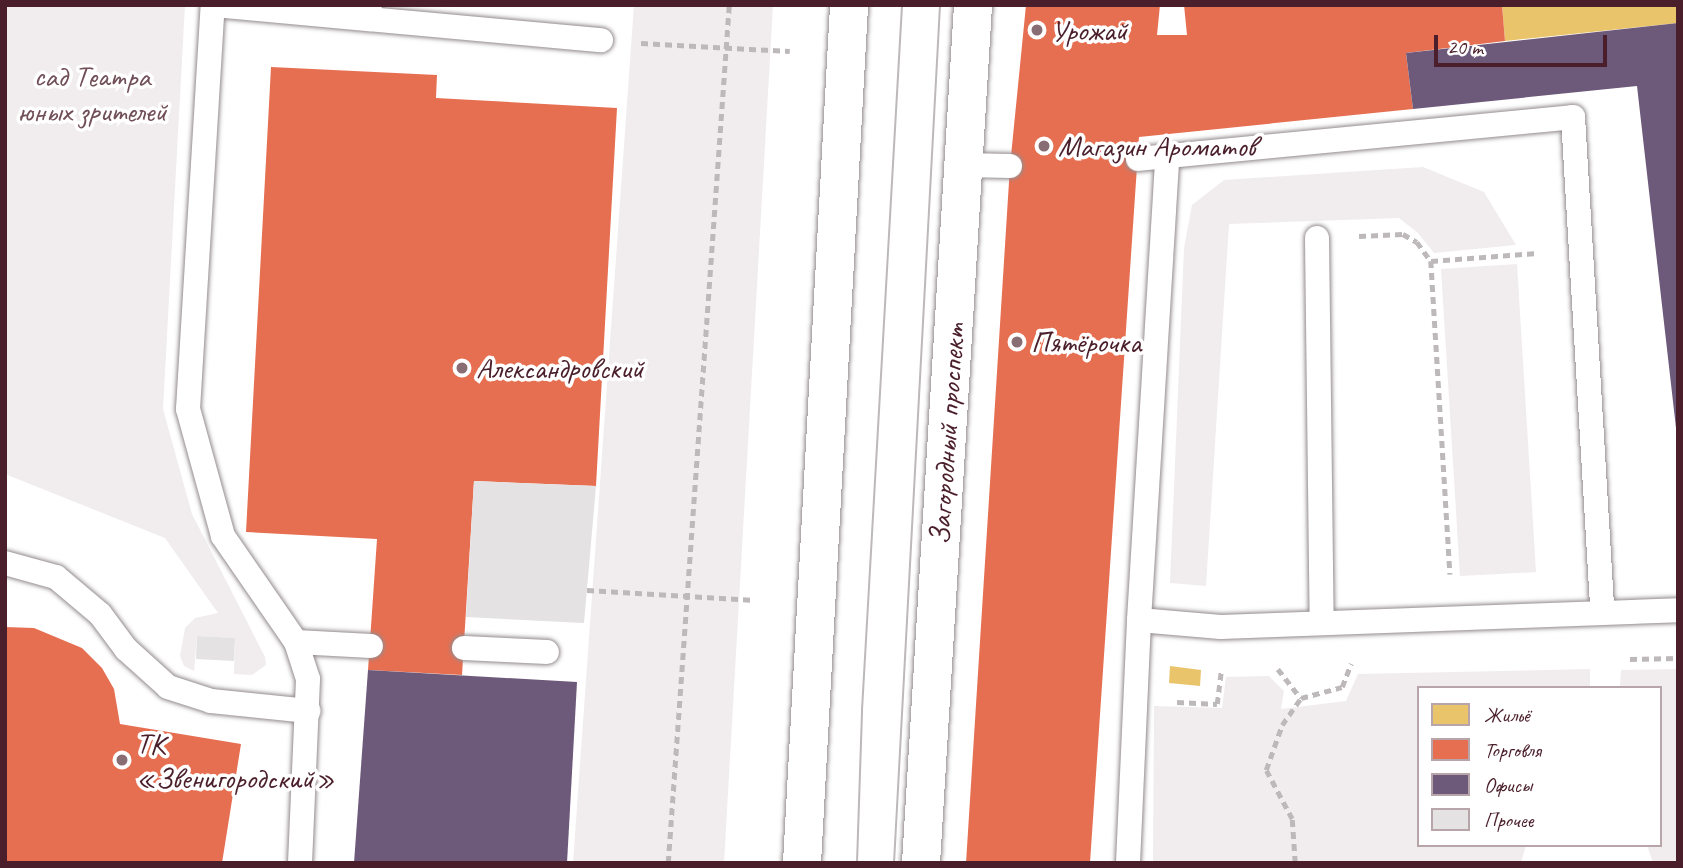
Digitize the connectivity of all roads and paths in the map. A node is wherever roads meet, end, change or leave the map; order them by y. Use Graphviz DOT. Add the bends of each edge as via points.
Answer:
graph roads {
  1 [pos="729,5"];
  2 [pos="849,5"];
  3 [pos="973,5"];
  4 [pos="369,12"];
  5 [pos="601,40"];
  6 [pos="726,49"];
  7 [pos="790,51"];
  8 [pos="1138,159"];
  9 [pos="1167,159"];
  10 [pos="964,165"];
  11 [pos="1010,166"];
  12 [pos="1317,239"];
  13 [pos="1581,251"];
  14 [pos="1431,261"];
  15 [pos="5,562"];
  16 [pos="587,590"];
  17 [pos="688,595"];
  18 [pos="755,600"];
  19 [pos="1678,610"];
  20 [pos="1602,612"];
  21 [pos="1139,620"];
  22 [pos="1453,620"];
  23 [pos="1322,624"];
  24 [pos="296,642"];
  25 [pos="371,646"];
  26 [pos="464,648"];
  27 [pos="547,652"];
  28 [pos="1678,658"];
  29 [pos="1622,659"];
  30 [pos="1341,664"];
  31 [pos="1351,664"];
  32 [pos="1364,664"];
  33 [pos="1287,665"];
  34 [pos="1221,666"];
  35 [pos="1301,698"];
  36 [pos="1135,700"];
  37 [pos="308,711"];
  38 [pos="300,863"];
  39 [pos="668,863"];
  40 [pos="802,863"];
  41 [pos="921,863"];
  42 [pos="1128,863"];
  43 [pos="1295,863"];
  1 -- 6 [label="path"];
  2 -- 40 [label="main road"];
  3 -- 10 [label="main road, Загородный проспект"];
  4 -- 5 [label="lane"];
  4 -- 24 [label="lane" via="213,5 188,409 223,536"];
  5 -- 6 [label="path"];
  6 -- 7 [label="path"];
  6 -- 17 [label="path"];
  8 -- 9 [label="lane"];
  9 -- 13 [label="lane" via="1573,117"];
  9 -- 21 [label="lane"];
  10 -- 11 [label="lane"];
  10 -- 41 [label="main road, Загородный проспект"];
  12 -- 14 [label="path" via="1403,234 1417,242"];
  12 -- 23 [label="lane"];
  13 -- 14 [label="path"];
  13 -- 20 [label="lane"];
  14 -- 22 [label="path"];
  15 -- 37 [label="lane" via="57,578 100,614 126,649 168,687 211,701"];
  16 -- 17 [label="path"];
  17 -- 18 [label="path"];
  17 -- 39 [label="path"];
  19 -- 20 [label="lane"];
  20 -- 22 [label="lane"];
  21 -- 23 [label="lane" via="1221,627"];
  21 -- 36 [label="lane"];
  22 -- 23 [label="lane"];
  24 -- 25 [label="lane"];
  24 -- 37 [label="lane" via="309,679"];
  26 -- 27 [label="lane"];
  28 -- 29 [label="path"];
  30 -- 31 [label="path"];
  31 -- 32 [label="path"];
  31 -- 35 [label="path" via="1342,687"];
  33 -- 35 [label="path" via="1276,665"];
  34 -- 36 [label="path" via="1217,704"];
  35 -- 43 [label="path" via="1282,725 1266,770 1292,819"];
  36 -- 42 [label="lane"];
  37 -- 38 [label="lane"];
}
